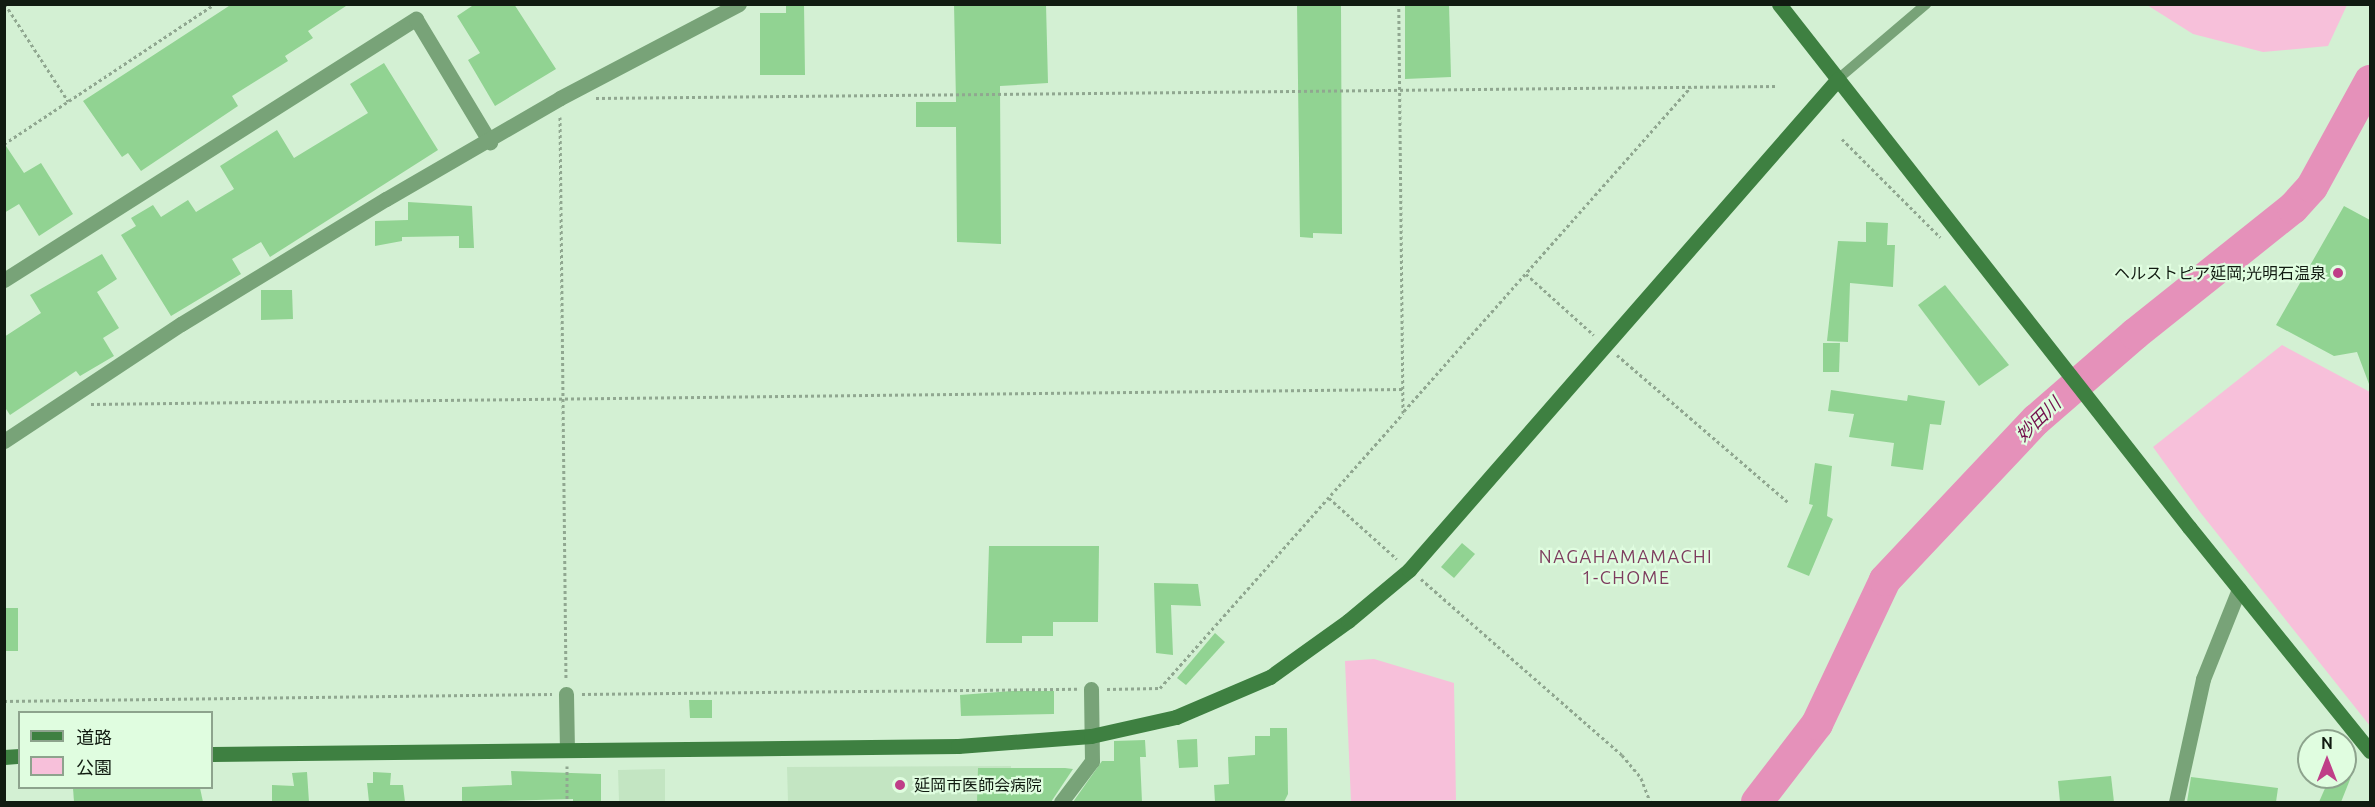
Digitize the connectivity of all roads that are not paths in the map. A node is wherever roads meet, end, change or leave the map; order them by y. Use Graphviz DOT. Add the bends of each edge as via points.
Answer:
graph roads {
  1 [pos="739,4"];
  2 [pos="1779,4"];
  3 [pos="1926,4"];
  4 [pos="1838,79"];
  5 [pos="490,142"];
  6 [pos="4,280"];
  7 [pos="4,441"];
  8 [pos="2239,589"];
  9 [pos="1091,689"];
  10 [pos="566,694"];
  11 [pos="1091,736"];
  12 [pos="567,749"];
  13 [pos="2370,751"];
  14 [pos="213,754"];
  15 [pos="1061,802"];
  16 [pos="2176,802"];
  1 -- 5 [label="street" via="560,98"];
  2 -- 4 [label="street"];
  3 -- 4 [label="lane"];
  4 -- 8 [label="street"];
  4 -- 11 [label="street" via="1409,570 1348,621 1270,677 1176,717"];
  5 -- 6 [label="street" via="416,19"];
  5 -- 7 [label="street" via="386,199 191,318"];
  8 -- 13 [label="street"];
  8 -- 16 [label="street" via="2203,679"];
  9 -- 11 [label="street"];
  10 -- 12 [label="street"];
  11 -- 12 [label="street" via="958,746"];
  11 -- 15 [label="street" via="1092,761"];
  12 -- 14 [label="street"];
}
